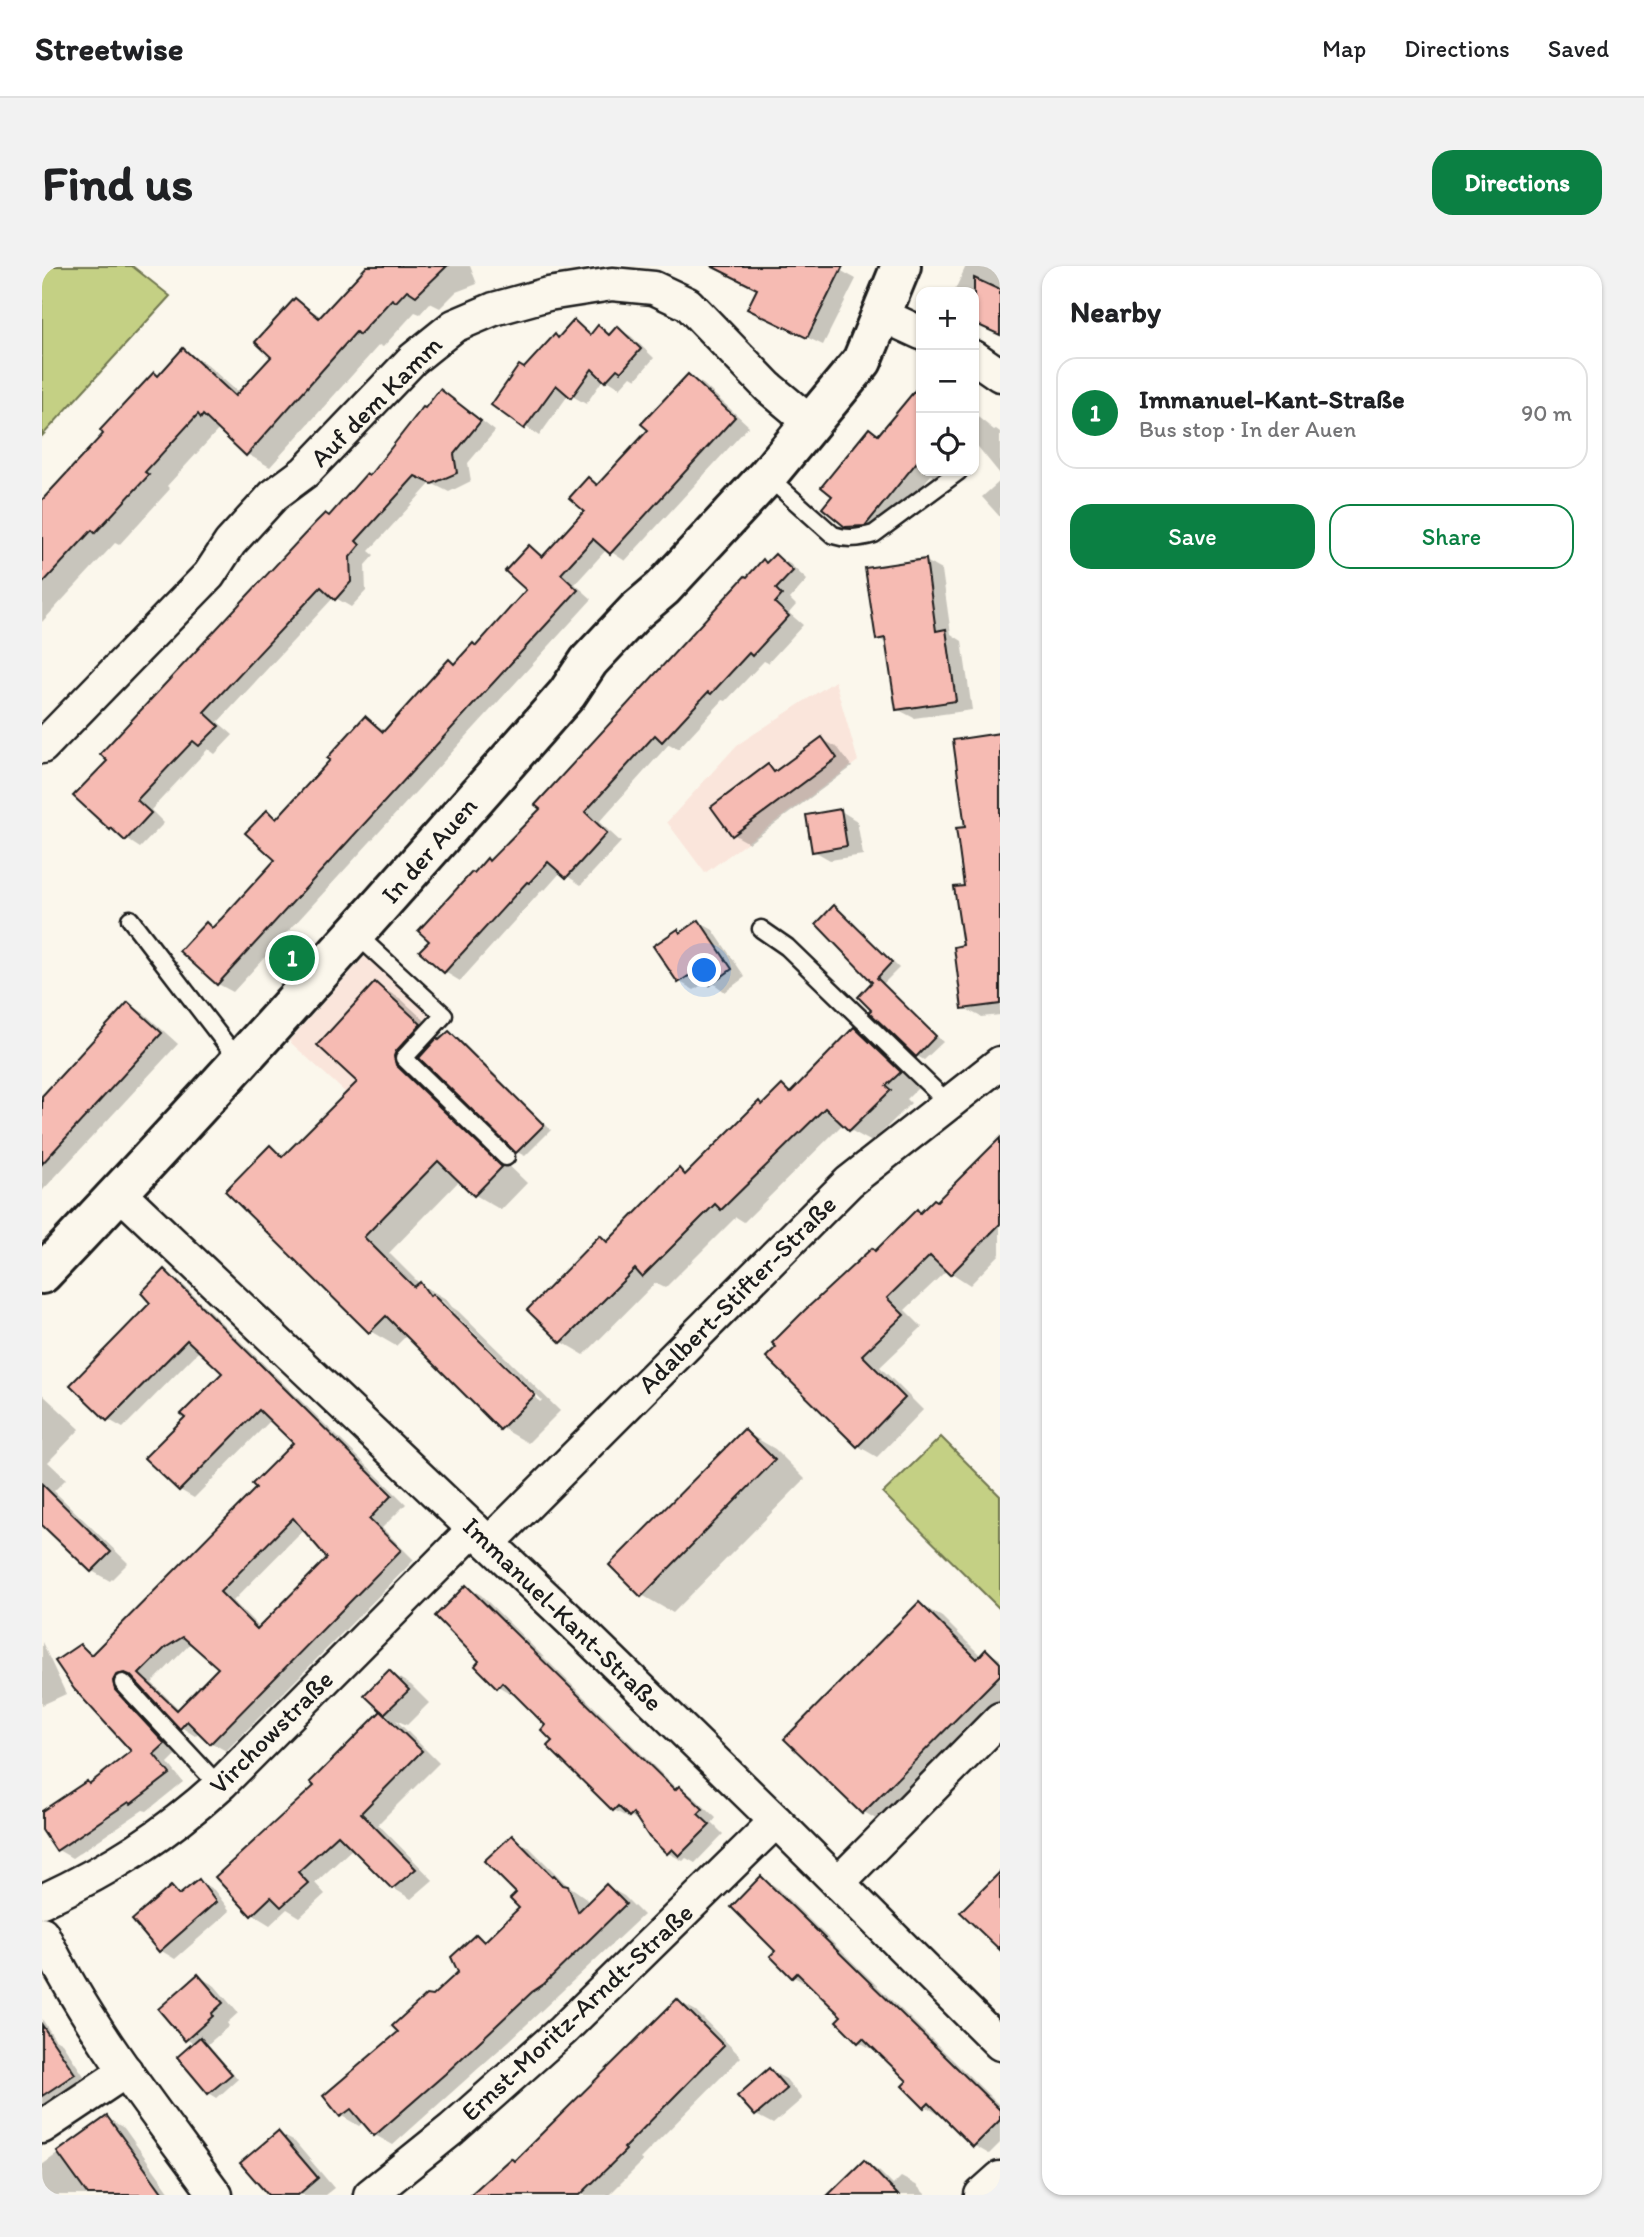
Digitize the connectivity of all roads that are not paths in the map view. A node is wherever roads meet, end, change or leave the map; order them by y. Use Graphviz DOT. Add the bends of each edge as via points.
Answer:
graph roads {
  1 [pos="901,266"];
  2 [pos="609,275"];
  3 [pos="882,315"];
  4 [pos="916,331"];
  5 [pos="979,360"];
  6 [pos="1000,375"];
  7 [pos="811,423"];
  8 [pos="767,476"];
  9 [pos="952,476"];
  10 [pos="42,747"];
  11 [pos="130,919"];
  12 [pos="761,929"];
  13 [pos="356,934"];
  14 [pos="239,1060"];
  15 [pos="1000,1063"];
  16 [pos="949,1104"];
  17 [pos="506,1157"];
  18 [pos="119,1192"];
  19 [pos="42,1274"];
  20 [pos="481,1536"];
  21 [pos="123,1683"];
  22 [pos="1000,1719"];
  23 [pos="219,1786"];
  24 [pos="776,1821"];
  25 [pos="838,1883"];
  26 [pos="42,1901"];
  27 [pos="42,1933"];
  28 [pos="1000,2044"];
  29 [pos="126,2071"];
  30 [pos="42,2127"];
  31 [pos="1000,2178"];
  32 [pos="216,2195"];
  33 [pos="370,2195"];
  34 [pos="981,2195"];
  1 -- 3 [label="street, In der Auen"];
  2 -- 7 [label="street, Auf dem Kamm" via="688,304 768,387"];
  2 -- 10 [label="street, Auf dem Kamm" via="494,309 454,327 413,359 305,472 274,495 230,543 209,575"];
  3 -- 4 [label="street"];
  3 -- 7 [label="street, In der Auen" via="862,361"];
  5 -- 6 [label="street"];
  7 -- 8 [label="street, In der Auen"];
  8 -- 9 [label="lane" via="833,535 844,538 874,534"];
  8 -- 13 [label="street, In der Auen" via="589,661 567,694"];
  11 -- 14 [label="lane"];
  12 -- 16 [label="lane" via="787,947"];
  13 -- 14 [label="street, In der Auen"];
  13 -- 17 [label="lane" via="444,1015 404,1058"];
  14 -- 18 [label="street, In der Auen"];
  15 -- 16 [label="street, Adalbert-Stifter-Straße"];
  16 -- 20 [label="street, Adalbert-Stifter-Straße" via="849,1182"];
  18 -- 19 [label="street, In der Auen"];
  18 -- 20 [label="street, Immanuel-Kant-Straße"];
  20 -- 23 [label="street, Virchowstraße"];
  20 -- 24 [label="street, Immanuel-Kant-Straße"];
  21 -- 23 [label="lane"];
  22 -- 25 [label="street"];
  23 -- 26 [label="street, Virchowstraße" via="139,1850"];
  24 -- 25 [label="street, Immanuel-Kant-Straße"];
  24 -- 33 [label="street, Ernst-Moritz-Arndt-Straße" via="562,2031"];
  25 -- 28 [label="street, Immanuel-Kant-Straße"];
  27 -- 29 [label="street" via="90,2020"];
  29 -- 30 [label="street"];
  29 -- 32 [label="street"];
  31 -- 34 [label="street"];
}
